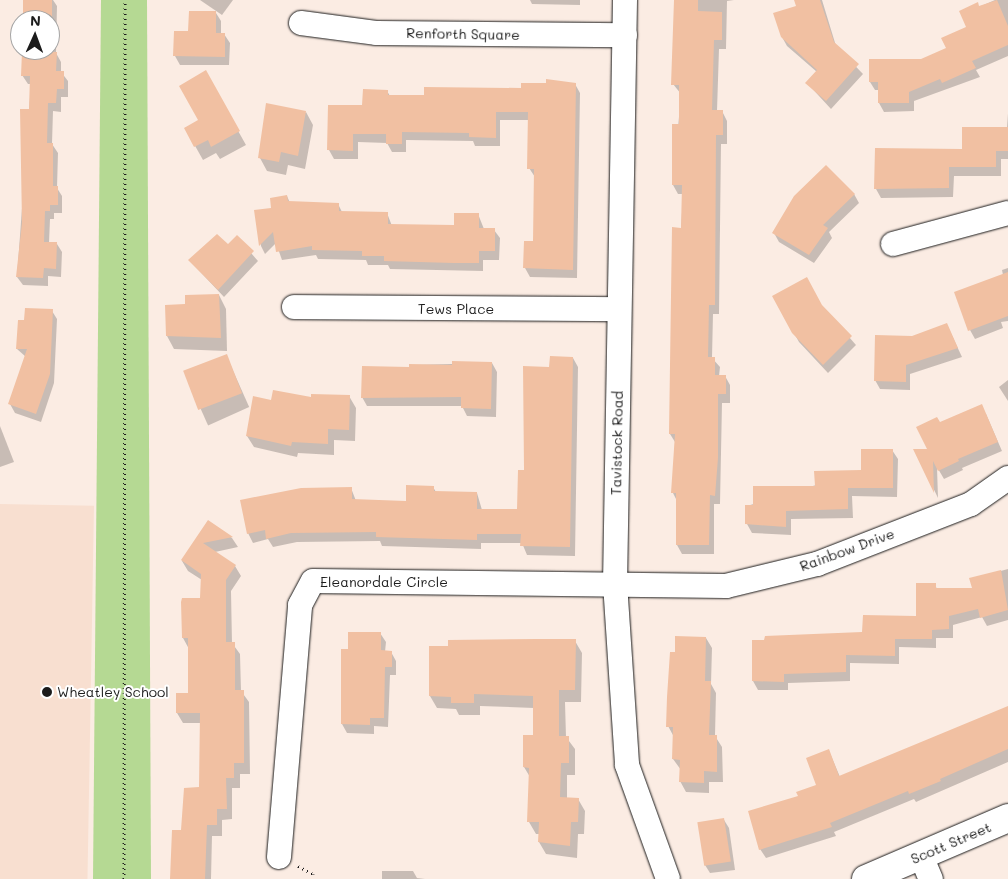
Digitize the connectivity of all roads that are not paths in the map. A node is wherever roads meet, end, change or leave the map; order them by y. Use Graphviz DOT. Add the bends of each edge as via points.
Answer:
graph roads {
  1 [pos="625,0"];
  2 [pos="301,23"];
  3 [pos="625,35"];
  4 [pos="1008,213"];
  5 [pos="893,244"];
  6 [pos="294,307"];
  7 [pos="618,309"];
  8 [pos="1008,478"];
  9 [pos="615,583"];
  10 [pos="1008,818"];
  11 [pos="279,857"];
  12 [pos="926,867"];
  13 [pos="668,879"];
  14 [pos="866,879"];
  1 -- 3 [label="street, Tavistock Road"];
  2 -- 3 [label="street, Renforth Square" via="377,33"];
  3 -- 7 [label="street, Tavistock Road"];
  4 -- 5 [label="street"];
  6 -- 7 [label="street, Tews Place"];
  7 -- 9 [label="street, Tavistock Road"];
  8 -- 9 [label="street, Rainbow Drive" via="971,504 817,564 726,586"];
  9 -- 11 [label="street, Eleanordale Circle" via="313,581 300,605"];
  9 -- 13 [label="street, Tavistock Road" via="627,765"];
  10 -- 12 [label="main road, Scott Street"];
  12 -- 14 [label="main road, Scott Street"];
}
